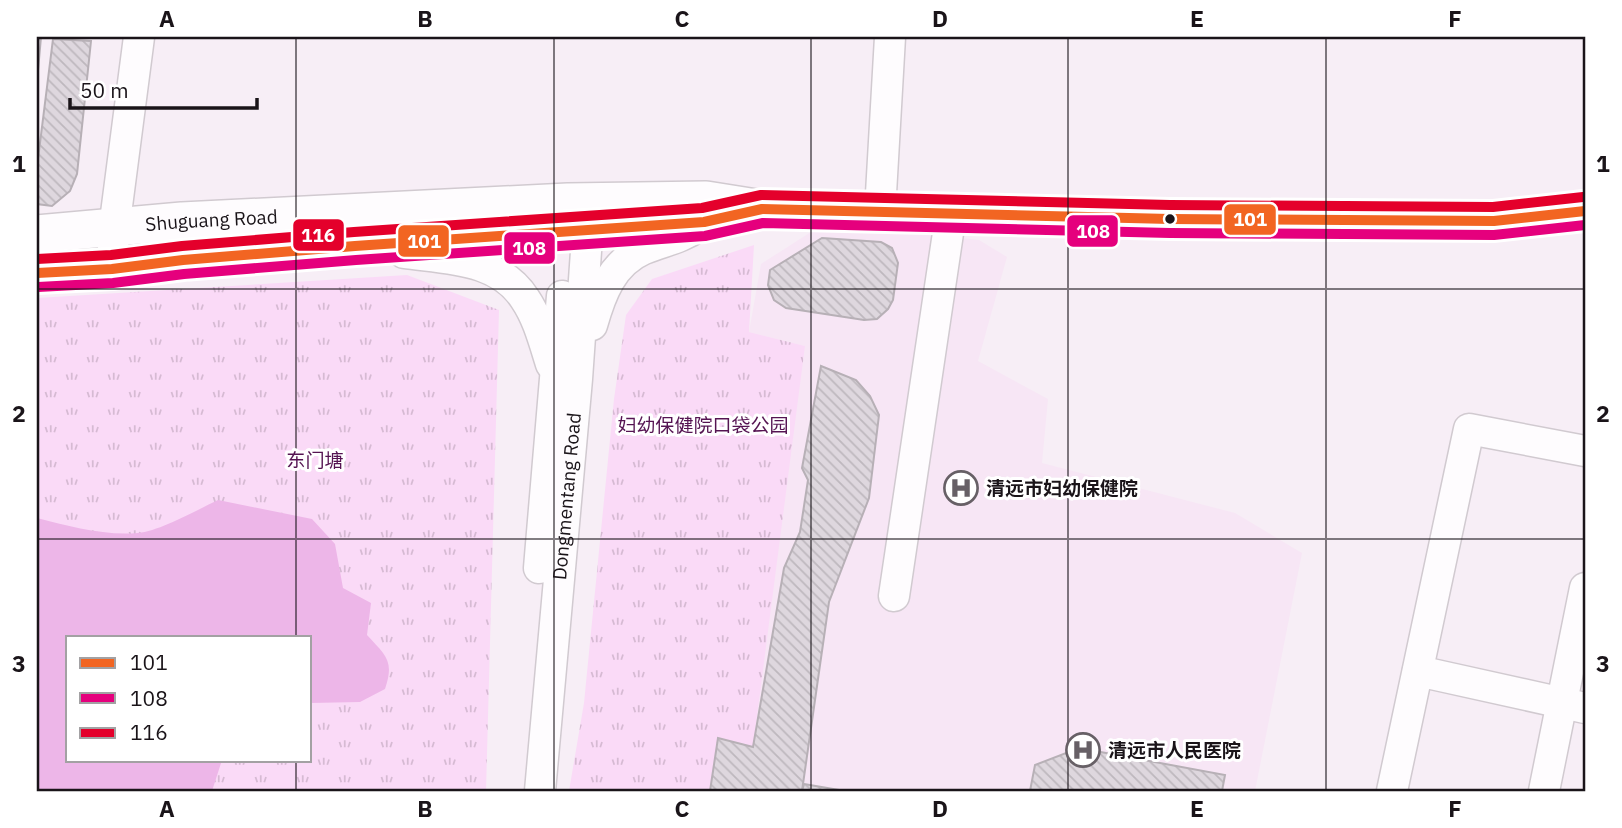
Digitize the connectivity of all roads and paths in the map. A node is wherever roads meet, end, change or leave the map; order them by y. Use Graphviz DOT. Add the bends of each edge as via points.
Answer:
graph roads {
  1 [pos="890,37"];
  2 [pos="135,38"];
  3 [pos="762,209"];
  4 [pos="880,211"];
  5 [pos="1585,211"];
  6 [pos="951,213"];
  7 [pos="578,216"];
  8 [pos="704,222"];
  9 [pos="114,229"];
  10 [pos="37,234"];
  11 [pos="355,246"];
  12 [pos="112,269"];
  13 [pos="37,273"];
  14 [pos="566,378"];
  15 [pos="1585,451"];
  16 [pos="1585,588"];
  17 [pos="894,596"];
  18 [pos="1418,671"];
  19 [pos="1574,706"];
  20 [pos="520,791"];
  21 [pos="540,791"];
  22 [pos="1392,791"];
  23 [pos="1544,791"];
  1 -- 4 [label="street"];
  2 -- 9 [label="street"];
  3 -- 4 [label="main road, Shuguang Road"];
  3 -- 7 [label="main road, Shuguang Road" via="705,200"];
  3 -- 8 [label="main road, Shuguang Road"];
  4 -- 6 [label="main road, Shuguang Road"];
  5 -- 6 [label="main road, Shuguang Road" via="1494,221"];
  6 -- 17 [label="street"];
  7 -- 8 [label="main road, Shuguang Road"];
  7 -- 9 [label="main road, Shuguang Road" via="182,221"];
  7 -- 11 [label="main road, Shuguang Road"];
  7 -- 14 [label="street, Dongmentang Road"];
  8 -- 14 [label="street" via="684,236 633,255 614,273"];
  9 -- 10 [label="main road, Shuguang Road"];
  9 -- 12 [label="street"];
  11 -- 12 [label="main road, Shuguang Road"];
  11 -- 14 [label="street" via="462,261 497,271 526,300"];
  12 -- 13 [label="main road, Shuguang Road"];
  14 -- 20 [label="street, Dongmentang Road"];
  14 -- 21 [label="street, Dongmentang Road"];
  15 -- 18 [label="street" via="1469,429"];
  16 -- 19 [label="street"];
  18 -- 19 [label="street"];
  18 -- 22 [label="street"];
  19 -- 23 [label="street"];
}
